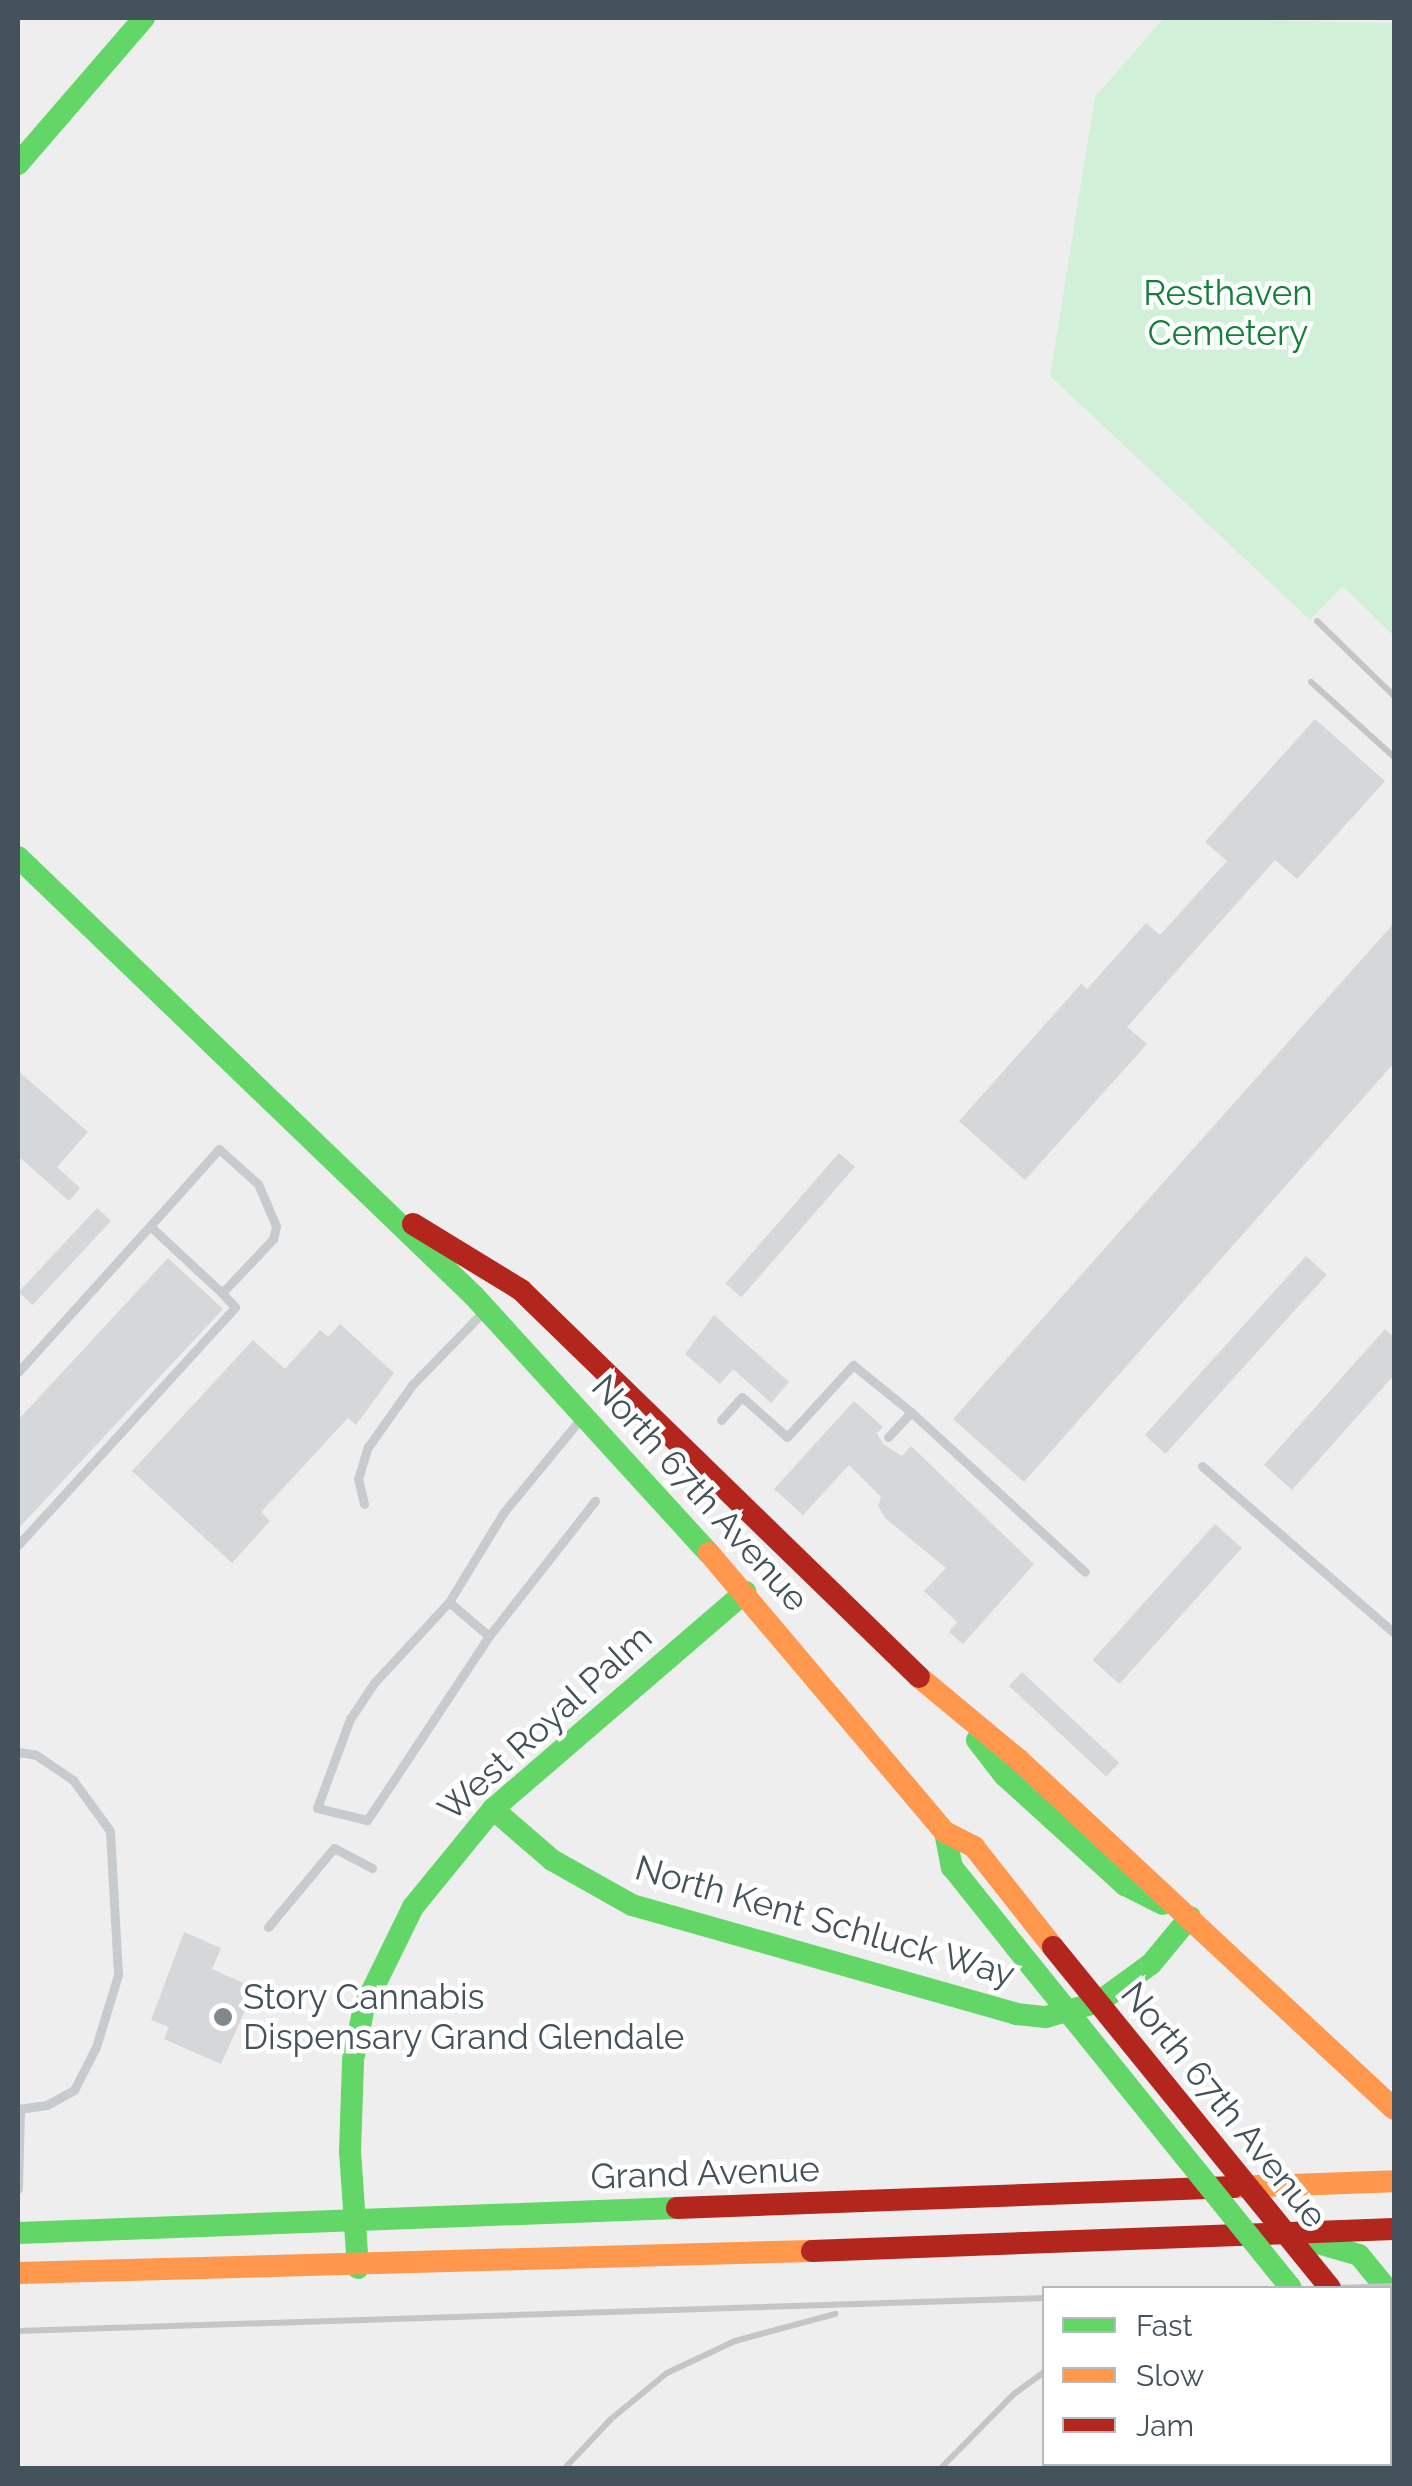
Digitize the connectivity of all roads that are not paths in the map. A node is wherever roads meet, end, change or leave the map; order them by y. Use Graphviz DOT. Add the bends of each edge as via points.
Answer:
graph roads {
  1 [pos="144,18"];
  2 [pos="18,164"];
  3 [pos="18,857"];
  4 [pos="390,1212"];
  5 [pos="150,1226"];
  6 [pos="222,1293"];
  7 [pos="486,1309"];
  8 [pos="18,1372"];
  9 [pos="911,1412"];
  10 [pos="584,1415"];
  11 [pos="721,1420"];
  12 [pos="888,1437"];
  13 [pos="1202,1466"];
  14 [pos="595,1501"];
  15 [pos="364,1504"];
  16 [pos="18,1545"];
  17 [pos="1085,1572"];
  18 [pos="745,1592"];
  19 [pos="449,1602"];
  20 [pos="1394,1634"];
  21 [pos="489,1636"];
  22 [pos="18,1752"];
  23 [pos="494,1809"];
  24 [pos="945,1832"];
  25 [pos="372,1868"];
  26 [pos="1190,1917"];
  27 [pos="268,1926"];
  28 [pos="1394,2108"];
  29 [pos="19,2109"];
  30 [pos="1394,2182"];
  31 [pos="18,2188"];
  32 [pos="356,2222"];
  33 [pos="1394,2229"];
  34 [pos="18,2233"];
  35 [pos="1255,2236"];
  36 [pos="358,2268"];
  37 [pos="18,2274"];
  38 [pos="1288,2286"];
  39 [pos="1328,2286"];
  40 [pos="1385,2286"];
  41 [pos="1394,2375"];
  42 [pos="1392,2388"];
  1 -- 2 [label="main road"];
  3 -- 4 [label="main road, North 67th Avenue"];
  4 -- 7 [label="main road, North 67th Avenue"];
  4 -- 26 [label="main road, North 67th Avenue" via="521,1290 956,1714 1020,1760"];
  5 -- 6 [label="lane"];
  5 -- 6 [label="lane" via="219,1149 258,1184 276,1226 273,1239"];
  5 -- 8 [label="lane"];
  6 -- 16 [label="lane" via="236,1307"];
  7 -- 10 [label="main road, North 67th Avenue"];
  7 -- 15 [label="lane" via="412,1385 368,1447 358,1479"];
  9 -- 11 [label="lane" via="853,1365 788,1437 742,1397"];
  9 -- 12 [label="lane"];
  9 -- 17 [label="lane"];
  10 -- 18 [label="main road, North 67th Avenue"];
  10 -- 19 [label="lane" via="504,1512"];
  13 -- 20 [label="lane"];
  14 -- 21 [label="lane"];
  18 -- 23 [label="main road, West Royal Palm"];
  18 -- 24 [label="main road, North 67th Avenue"];
  19 -- 21 [label="lane"];
  19 -- 21 [label="lane" via="374,1682 350,1720 317,1808 368,1820"];
  22 -- 29 [label="lane" via="36,1755 73,1780 110,1831 118,1974 96,2047 74,2090 47,2105"];
  23 -- 26 [label="main road, North Kent Schluck Way" via="552,1860 632,1906 1016,2014 1046,2016 1098,2002 1151,1964"];
  23 -- 32 [label="main road, West Royal Palm" via="413,1907 364,2008 351,2099"];
  24 -- 38 [label="main road, North 67th Avenue, bridge" via="952,1867"];
  24 -- 39 [label="main road, North 67th Avenue, bridge" via="974,1847"];
  25 -- 27 [label="lane" via="334,1848"];
  26 -- 28 [label="main road, North 67th Avenue"];
  29 -- 31 [label="lane"];
  30 -- 32 [label="main road, Grand Avenue"];
  32 -- 34 [label="main road, Grand Avenue"];
  32 -- 36 [label="main road, West Royal Palm"];
  33 -- 35 [label="main road"];
  35 -- 36 [label="main road"];
  35 -- 40 [label="main road" via="1347,2249 1370,2264"];
  36 -- 37 [label="main road"];
  41 -- 42 [label="main road"];
}
